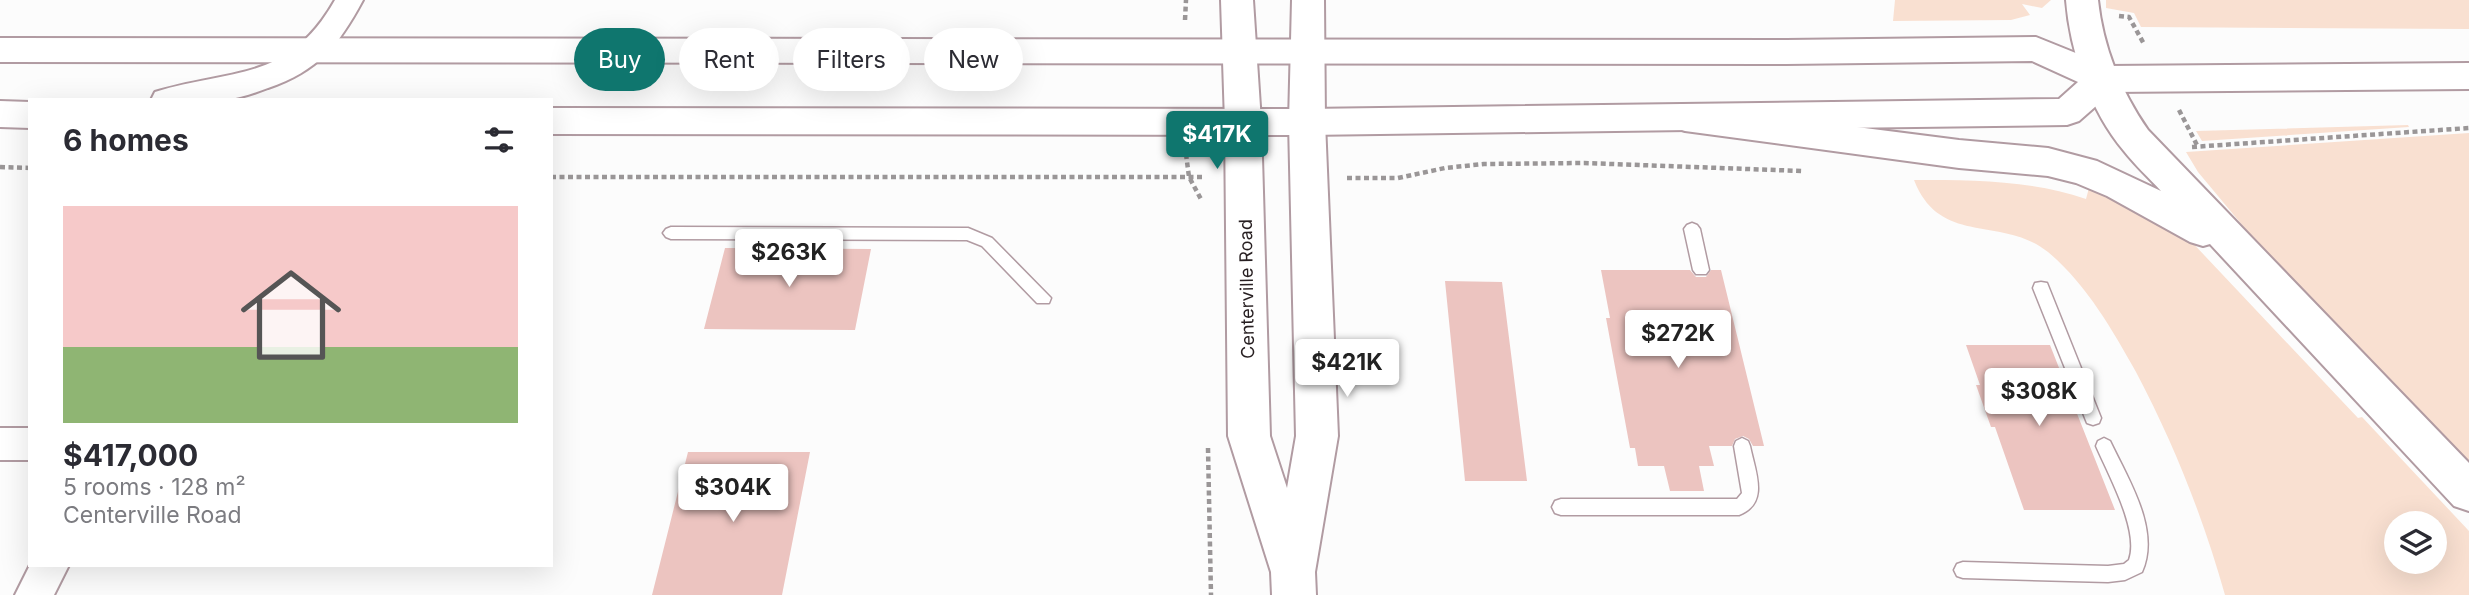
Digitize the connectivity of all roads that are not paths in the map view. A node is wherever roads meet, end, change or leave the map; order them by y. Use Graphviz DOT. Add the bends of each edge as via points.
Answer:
graph roads {
  1 [pos="349,0"];
  2 [pos="1237,0"];
  3 [pos="1308,0"];
  4 [pos="2082,0"];
  5 [pos="0,50"];
  6 [pos="316,50"];
  7 [pos="1240,51"];
  8 [pos="1308,51"];
  9 [pos="2467,76"];
  10 [pos="2104,79"];
  11 [pos="177,98"];
  12 [pos="0,114"];
  13 [pos="28,115"];
  14 [pos="1685,118"];
  15 [pos="553,121"];
  16 [pos="1243,122"];
  17 [pos="1307,122"];
  18 [pos="1692,229"];
  19 [pos="671,233"];
  20 [pos="2244,256"];
  21 [pos="1701,270"];
  22 [pos="2041,288"];
  23 [pos="1043,298"];
  24 [pos="2093,418"];
  25 [pos="0,444"];
  26 [pos="28,444"];
  27 [pos="1742,446"];
  28 [pos="2104,446"];
  29 [pos="2469,492"];
  30 [pos="1561,507"];
  31 [pos="49,567"];
  32 [pos="1962,570"];
  33 [pos="1293,584"];
  34 [pos="34,595"];
  1 -- 6 [label="street"];
  2 -- 7 [label="main road, Centerville Road"];
  3 -- 8 [label="main road, Centerville Road"];
  4 -- 10 [label="main road" via="2087,40"];
  5 -- 6 [label="main road"];
  6 -- 7 [label="main road"];
  6 -- 11 [label="street" via="266,78"];
  7 -- 8 [label="main road"];
  7 -- 16 [label="main road, Centerville Road"];
  8 -- 10 [label="main road" via="2036,49"];
  8 -- 17 [label="main road, Centerville Road"];
  9 -- 10 [label="main road"];
  10 -- 14 [label="main road" via="2067,112"];
  10 -- 20 [label="main road" via="2135,140"];
  12 -- 13 [label="main road"];
  14 -- 17 [label="main road"];
  14 -- 20 [label="main road" via="2063,165 2160,205"];
  15 -- 16 [label="main road"];
  16 -- 17 [label="main road"];
  16 -- 33 [label="main road, Centerville Road" via="1249,436"];
  17 -- 33 [label="main road, Centerville Road" via="1317,436"];
  18 -- 21 [label="lane"];
  19 -- 23 [label="lane" via="968,234 987,242"];
  20 -- 29 [label="main road"];
  22 -- 24 [label="lane"];
  25 -- 26 [label="street"];
  27 -- 30 [label="lane" via="1751,494 1742,506"];
  28 -- 32 [label="lane" via="2142,544 2134,568 2104,575"];
  31 -- 34 [label="street"];
}
